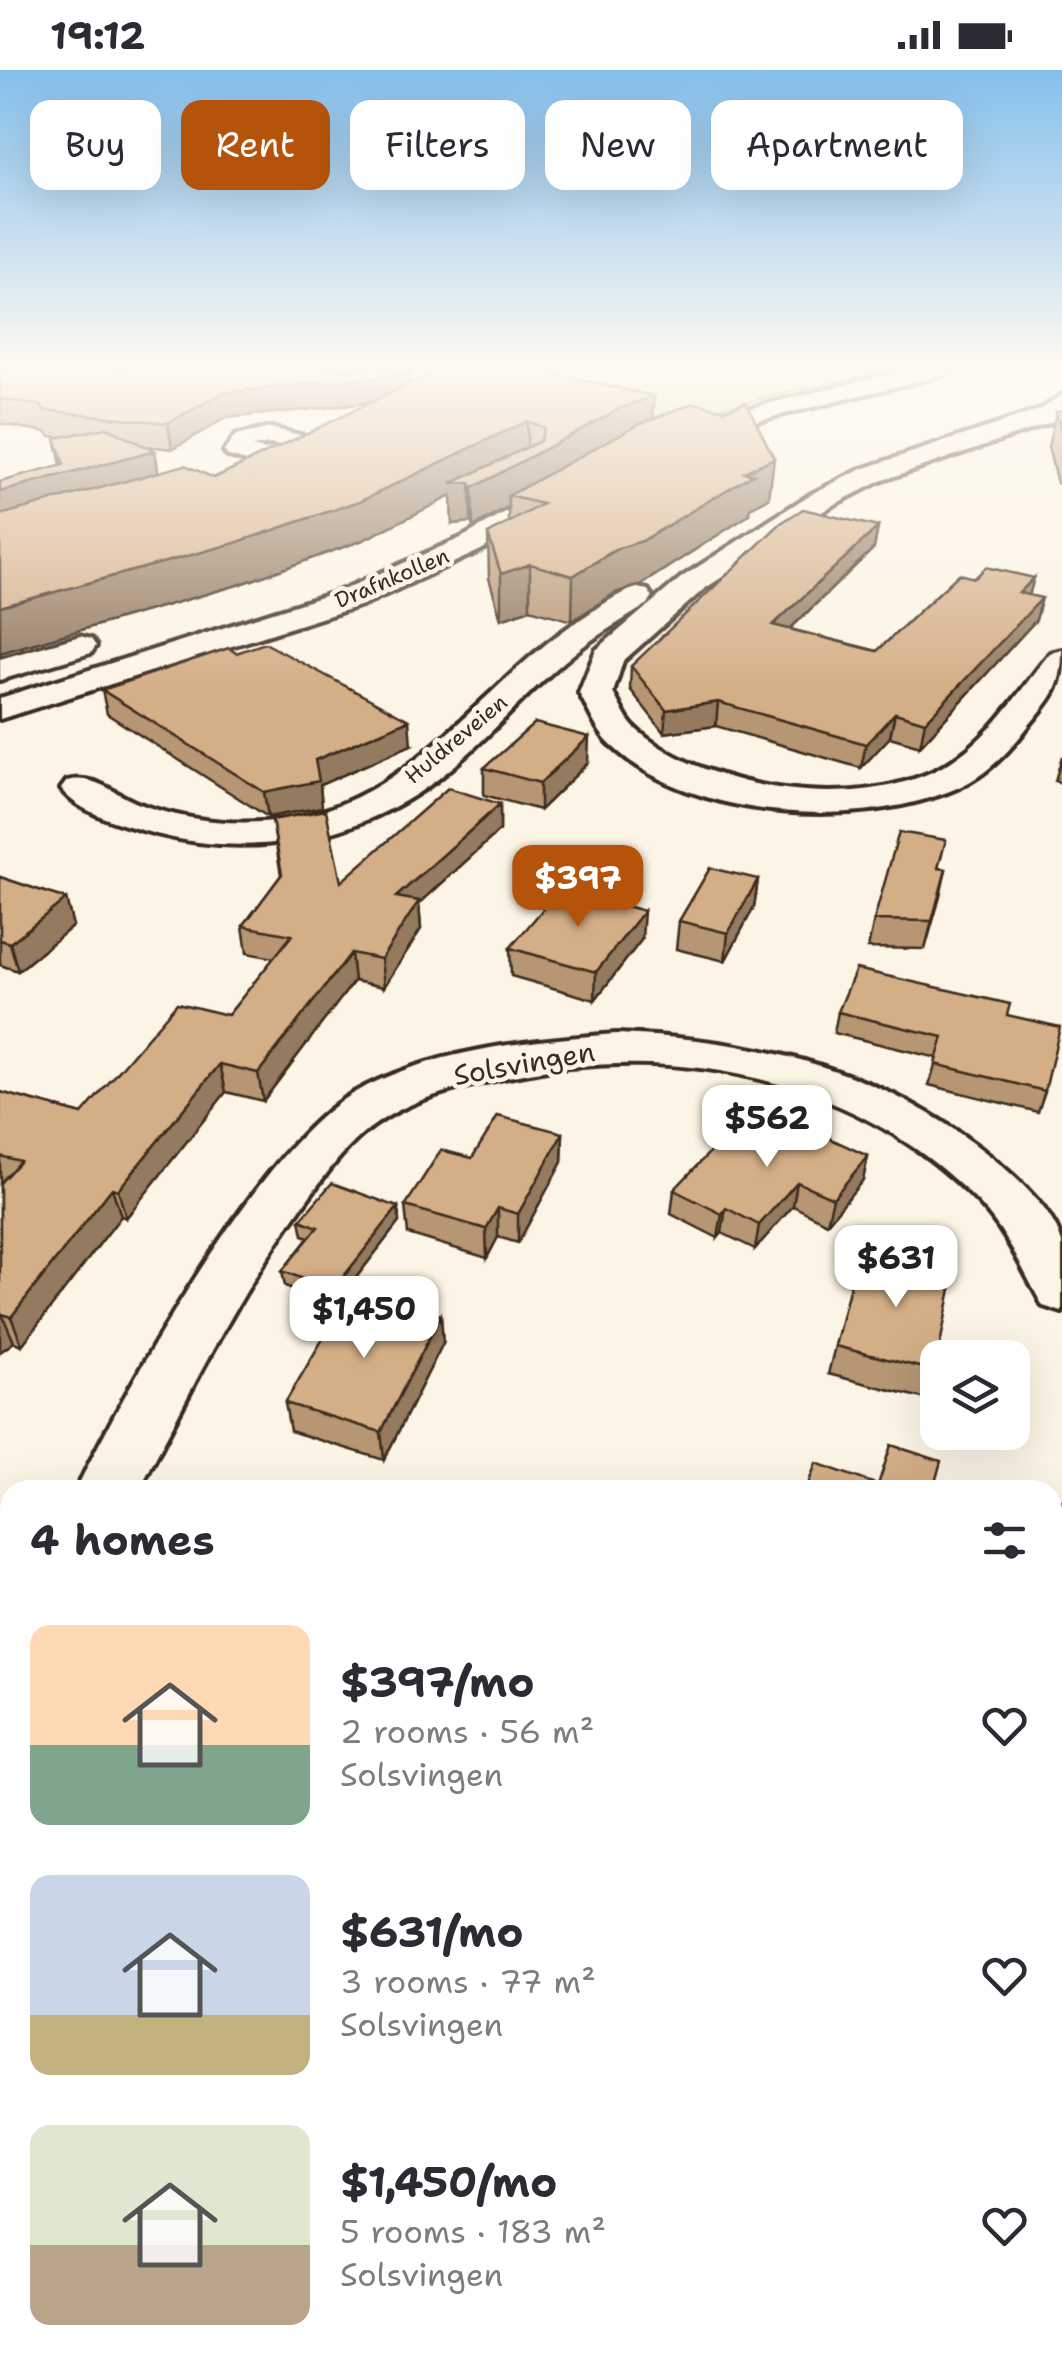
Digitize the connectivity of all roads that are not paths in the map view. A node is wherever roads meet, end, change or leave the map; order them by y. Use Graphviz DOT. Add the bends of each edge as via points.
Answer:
graph roads {
  1 [pos="222,476"];
  2 [pos="587,476"];
  3 [pos="875,476"];
  4 [pos="219,478"];
  5 [pos="692,584"];
  6 [pos="109,637"];
  7 [pos="1062,660"];
  8 [pos="0,670"];
  9 [pos="0,708"];
  10 [pos="80,789"];
  11 [pos="1062,1290"];
  12 [pos="113,1480"];
  1 -- 4 [label="street"];
  2 -- 9 [label="street, Drafnkollen" via="471,544 351,598"];
  3 -- 5 [label="street, Huldreveien" via="838,492"];
  5 -- 7 [label="street, Huldreveien" via="608,657 596,693 622,736 658,762 764,799 885,795 946,780 983,754"];
  5 -- 10 [label="street, Huldreveien" via="665,579 562,646 422,774 355,814 308,828 218,834 116,811"];
  6 -- 8 [label="street"];
  11 -- 12 [label="street, Solsvingen" via="998,1191 922,1130 839,1087 696,1050 593,1048 507,1060 407,1086 330,1136 255,1228"];
}
